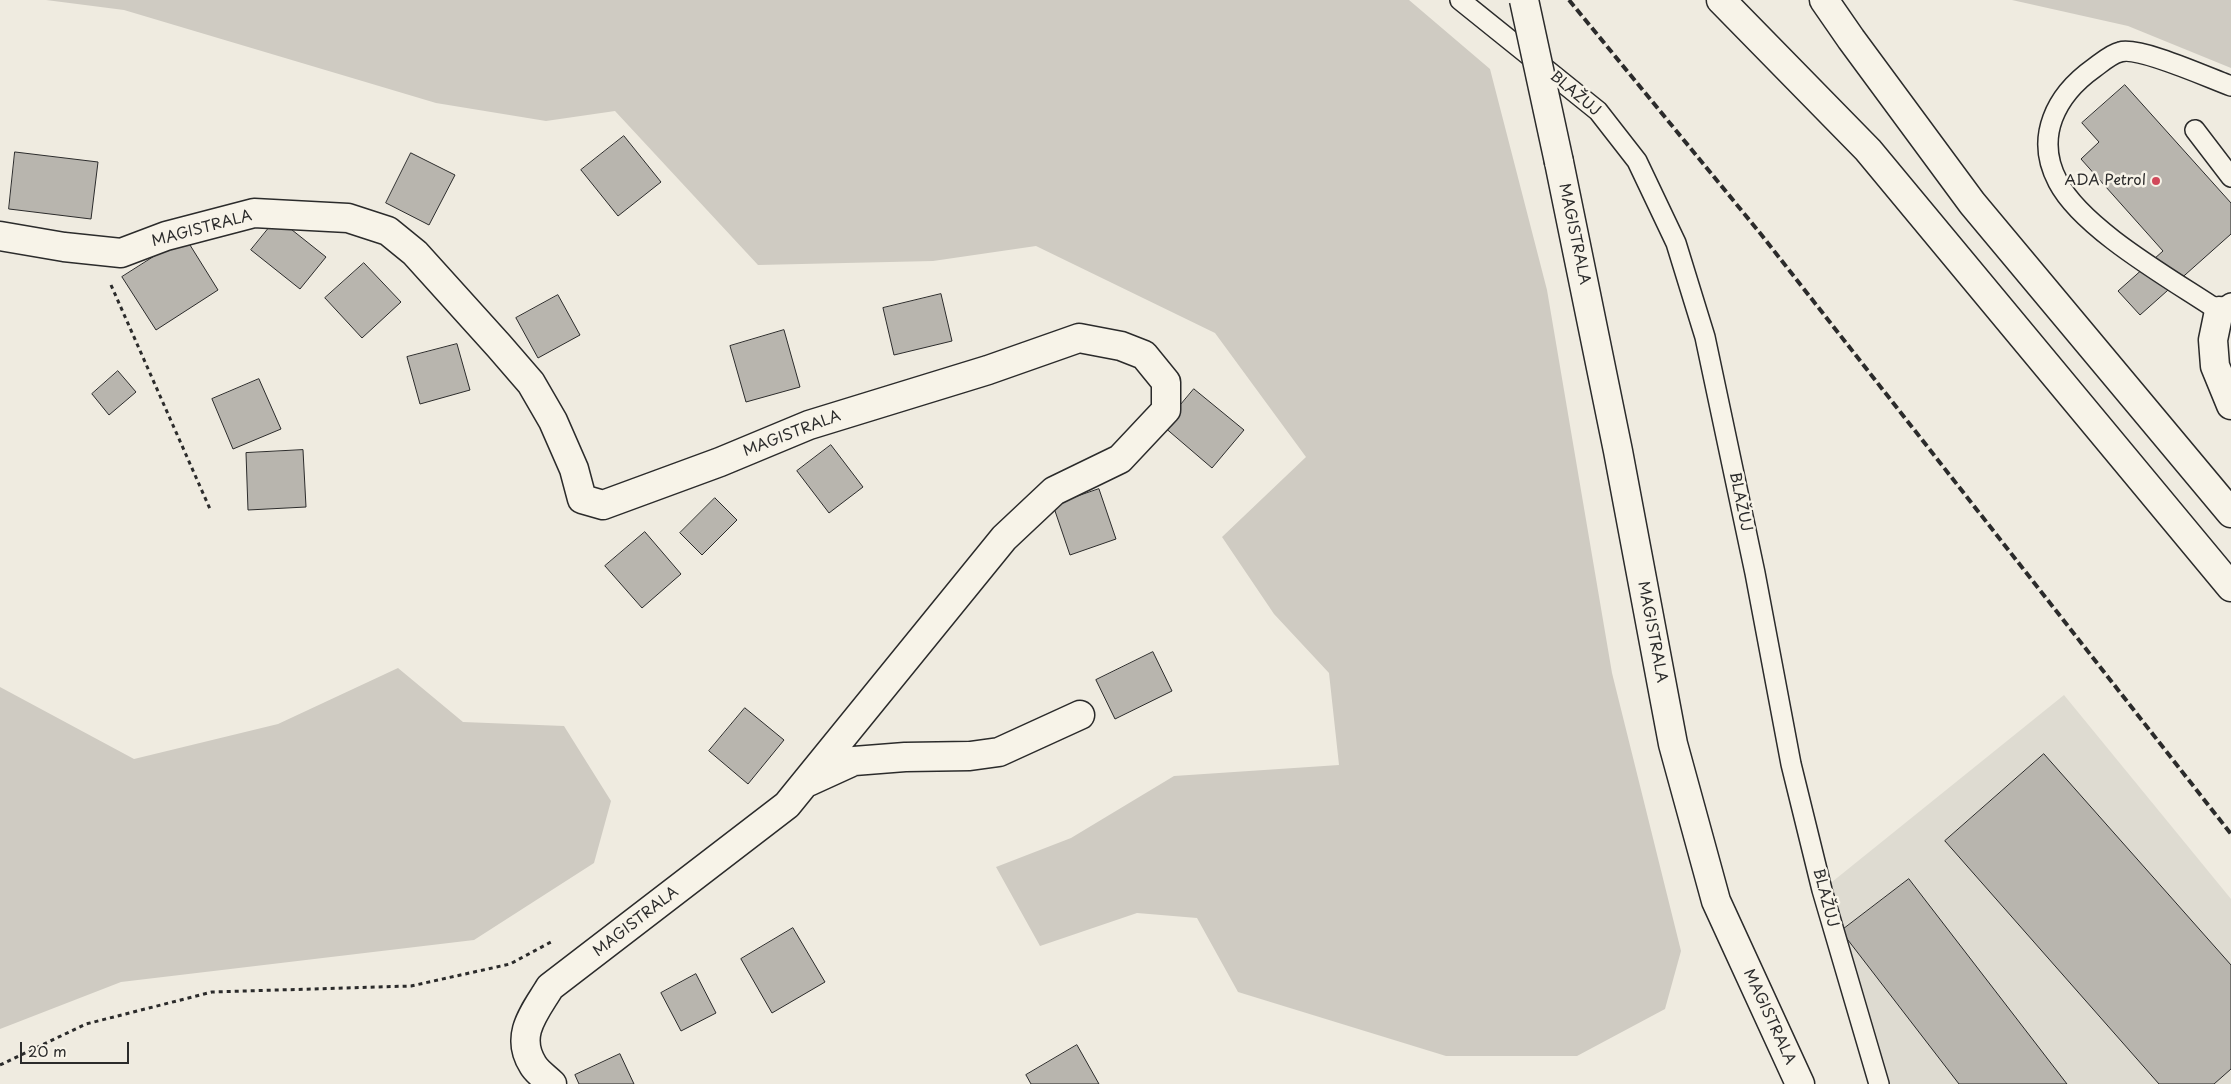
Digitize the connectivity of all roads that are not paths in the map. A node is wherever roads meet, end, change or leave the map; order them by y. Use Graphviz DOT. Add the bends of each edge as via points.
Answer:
graph roads {
  1 [pos="1460,0"];
  2 [pos="1524,0"];
  3 [pos="1722,0"];
  4 [pos="1824,0"];
  5 [pos="1840,0"];
  6 [pos="1850,39"];
  7 [pos="2231,86"];
  8 [pos="2195,130"];
  9 [pos="2231,177"];
  10 [pos="0,236"];
  11 [pos="2225,307"];
  12 [pos="2231,405"];
  13 [pos="2231,513"];
  14 [pos="2231,587"];
  15 [pos="1080,715"];
  16 [pos="807,783"];
  17 [pos="552,1084"];
  18 [pos="1800,1084"];
  19 [pos="1878,1084"];
  1 -- 19 [label="lane, BLAŽUJ" via="1598,111 1637,162 1676,243 1705,337 1791,764 1822,890"];
  2 -- 18 [label="main road, MAGISTRALA, bridge" via="1616,442 1673,744 1716,901"];
  3 -- 14 [label="main road" via="1868,150"];
  4 -- 6 [label="main road"];
  5 -- 6 [label="main road"];
  6 -- 13 [label="main road" via="1972,203"];
  7 -- 11 [label="lane" via="2141,53 2120,52 2077,80 2060,101 2050,128 2048,152 2058,181 2074,205 2110,238"];
  8 -- 9 [label="lane"];
  10 -- 16 [label="main road, MAGISTRALA" via="121,253 166,236 254,213 348,218 388,231 415,253 531,384 553,421 582,498 603,505 809,425 988,370 1079,338 1121,346 1144,355 1166,382 1166,410 1120,459 1054,491 1004,538 816,767"];
  11 -- 12 [label="main road" via="2213,340 2215,366"];
  15 -- 16 [label="main road, MAGISTRALA" via="999,752 854,760"];
  16 -- 17 [label="main road, MAGISTRALA" via="788,805 550,988 527,1024 524,1045 533,1065"];
}
